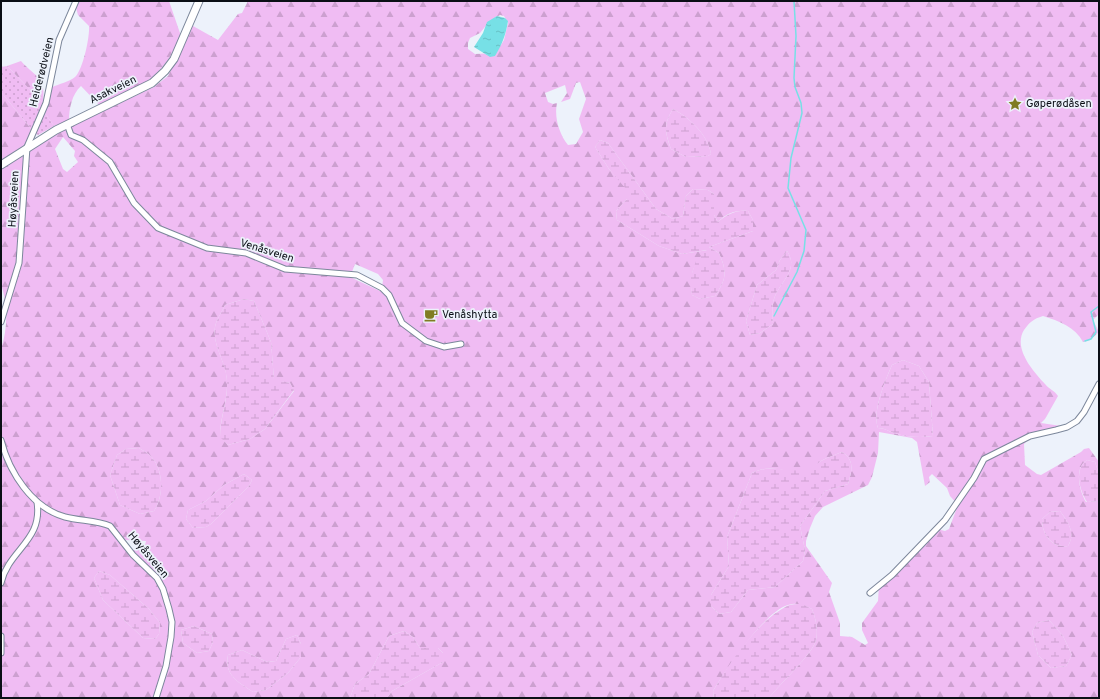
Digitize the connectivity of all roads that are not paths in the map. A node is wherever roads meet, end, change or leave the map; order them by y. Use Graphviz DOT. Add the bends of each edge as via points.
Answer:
graph roads {
  1 [pos="76,1"];
  2 [pos="199,1"];
  3 [pos="67,124"];
  4 [pos="27,147"];
  5 [pos="1,165"];
  6 [pos="1,322"];
  7 [pos="462,344"];
  8 [pos="1099,384"];
  9 [pos="1,440"];
  10 [pos="37,502"];
  11 [pos="1,584"];
  12 [pos="870,594"];
  13 [pos="1,636"];
  14 [pos="1,653"];
  15 [pos="156,698"];
  1 -- 4 [label="street, Heiderødveien" via="59,40 46,103"];
  2 -- 3 [label="main road, Asakveien" via="178,51 160,76 140,90"];
  3 -- 4 [label="main road, Asakveien"];
  3 -- 7 [label="street, Venåsveien" via="71,135 83,140 110,162 134,203 158,228 207,248 246,253 290,270 349,272 357,275 382,288 402,323 426,341 444,346"];
  4 -- 5 [label="main road, Asakveien"];
  4 -- 6 [label="street, Høyåsveien" via="19,263"];
  8 -- 12 [label="street" via="1084,412 1067,427 1030,436 984,459 945,520"];
  9 -- 10 [label="street, Høyåsveien" via="11,469"];
  10 -- 11 [label="street" via="38,518 34,530 8,565"];
  10 -- 15 [label="street, Høyåsveien" via="62,516 110,526 133,556 160,584 169,609 172,628 166,666"];
  13 -- 14 [label="street"];
}
